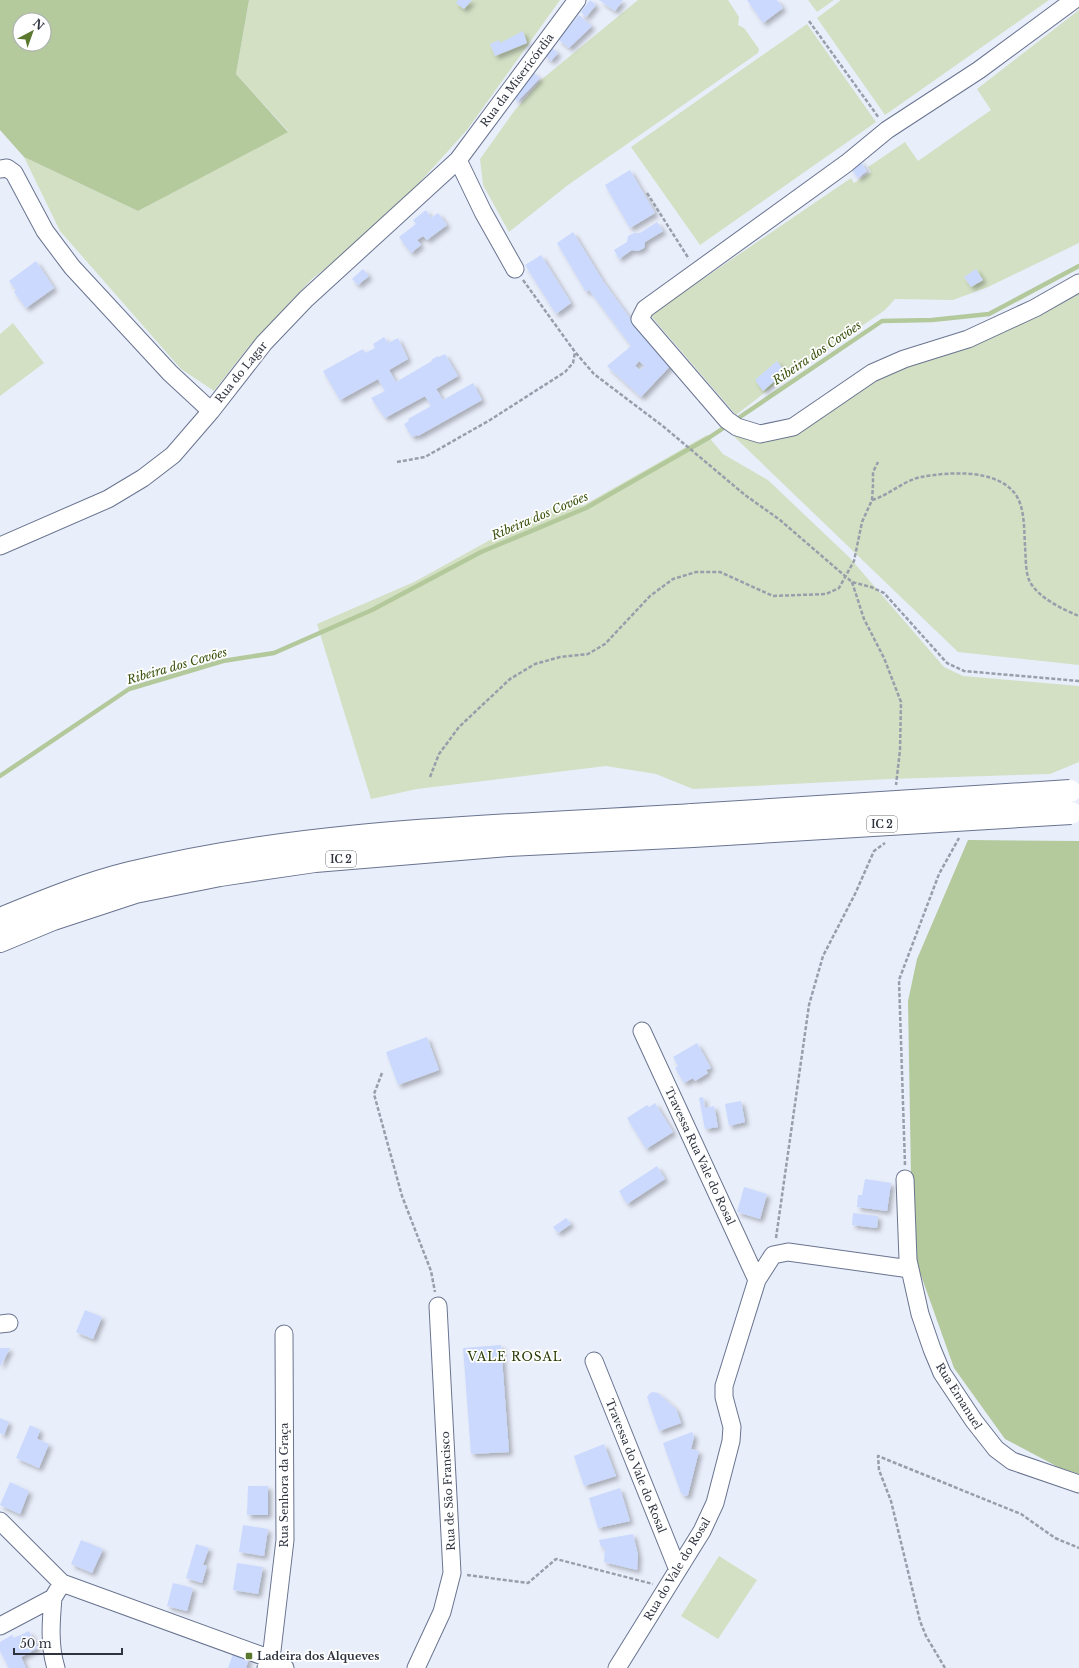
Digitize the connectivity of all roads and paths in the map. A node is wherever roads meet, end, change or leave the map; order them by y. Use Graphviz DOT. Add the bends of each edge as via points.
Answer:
graph roads {
  1 [pos="576,0"];
  2 [pos="1074,0"];
  3 [pos="809,21"];
  4 [pos="887,130"];
  5 [pos="458,160"];
  6 [pos="0,169"];
  7 [pos="647,193"];
  8 [pos="515,269"];
  9 [pos="697,272"];
  10 [pos="1079,283"];
  11 [pos="575,352"];
  12 [pos="211,411"];
  13 [pos="397,462"];
  14 [pos="878,462"];
  15 [pos="872,500"];
  16 [pos="0,546"];
  17 [pos="846,576"];
  18 [pos="852,582"];
  19 [pos="1079,616"];
  20 [pos="1079,681"];
  21 [pos="430,777"];
  22 [pos="896,790"];
  23 [pos="1074,790"];
  24 [pos="1075,812"];
  25 [pos="959,838"];
  26 [pos="886,842"];
  27 [pos="0,919"];
  28 [pos="0,941"];
  29 [pos="642,1031"];
  30 [pos="382,1073"];
  31 [pos="905,1179"];
  32 [pos="773,1255"];
  33 [pos="910,1269"];
  34 [pos="757,1280"];
  35 [pos="438,1306"];
  36 [pos="284,1334"];
  37 [pos="594,1361"];
  38 [pos="1079,1484"];
  39 [pos="0,1521"];
  40 [pos="1079,1548"];
  41 [pos="678,1570"];
  42 [pos="468,1575"];
  43 [pos="647,1582"];
  44 [pos="62,1583"];
  45 [pos="53,1598"];
  46 [pos="4,1620"];
  47 [pos="268,1663"];
  48 [pos="56,1668"];
  49 [pos="285,1668"];
  50 [pos="416,1668"];
  51 [pos="617,1668"];
  52 [pos="945,1668"];
  1 -- 5 [label="street, Rua da Misericórdia"];
  2 -- 4 [label="street" via="978,70"];
  3 -- 4 [label="path"];
  4 -- 9 [label="street" via="847,163"];
  5 -- 8 [label="street"];
  5 -- 12 [label="street, Rua do Lagar" via="306,299 264,343"];
  6 -- 12 [label="street" via="7,168 14,173 46,232 72,267 170,373"];
  7 -- 9 [label="path"];
  8 -- 11 [label="path"];
  9 -- 10 [label="street" via="644,309 640,319 732,424 760,434 793,427 872,373 968,339 1035,308"];
  11 -- 13 [label="path" via="573,363 565,372 490,420 425,457"];
  11 -- 17 [label="path" via="594,374 780,520"];
  12 -- 16 [label="street, Rua do Lagar" via="172,455 143,478 108,499"];
  14 -- 15 [label="path" via="872,472"];
  15 -- 17 [label="path" via="862,522 854,561"];
  15 -- 19 [label="path" via="903,483 950,474 976,474 1006,486 1015,495 1021,507 1029,580 1038,592"];
  17 -- 18 [label="path"];
  17 -- 21 [label="path" via="839,588 826,594 773,596 720,572 696,572 673,579 650,596 599,648 588,654 560,657 535,664 510,679 459,727 439,754"];
  18 -- 20 [label="path" via="871,586 884,593 947,663 964,671"];
  18 -- 22 [label="path" via="864,619 884,658 901,702"];
  23 -- 27 [label="highway, IC 2, bridge" via="495,826 307,841 222,853 128,873 46,900"];
  24 -- 28 [label="highway, IC 2, bridge" via="508,845 315,861 220,875 135,892 53,919"];
  25 -- 31 [label="path" via="938,874 900,980"];
  26 -- 32 [label="path" via="874,851 823,956 809,1005"];
  29 -- 34 [label="street, Travessa Rua Vale do Rosal"];
  30 -- 35 [label="path" via="374,1094 402,1196 431,1271"];
  31 -- 33 [label="street, Rua Emanuel"];
  32 -- 33 [label="street" via="788,1252"];
  32 -- 34 [label="street, Rua do Vale do Rosal"];
  33 -- 38 [label="street, Rua Emanuel" via="920,1314 942,1373 974,1421 1003,1456"];
  34 -- 41 [label="street, Rua do Vale do Rosal" via="724,1386 724,1397 732,1427 731,1441 715,1503 702,1531"];
  35 -- 50 [label="street, Rua de São Francisco" via="452,1573 442,1612"];
  36 -- 47 [label="street, Rua Senhora da Graça" via="285,1540"];
  37 -- 41 [label="street, Travessa do Vale do Rosal"];
  39 -- 44 [label="street"];
  40 -- 52 [label="path" via="1055,1538 1021,1514 878,1456 879,1470 892,1501 920,1621"];
  41 -- 51 [label="street, Rua do Vale do Rosal"];
  42 -- 43 [label="path" via="528,1583 556,1558"];
  44 -- 45 [label="street"];
  44 -- 47 [label="street"];
  45 -- 46 [label="street"];
  45 -- 48 [label="street" via="51,1624"];
  47 -- 49 [label="street"];
}
